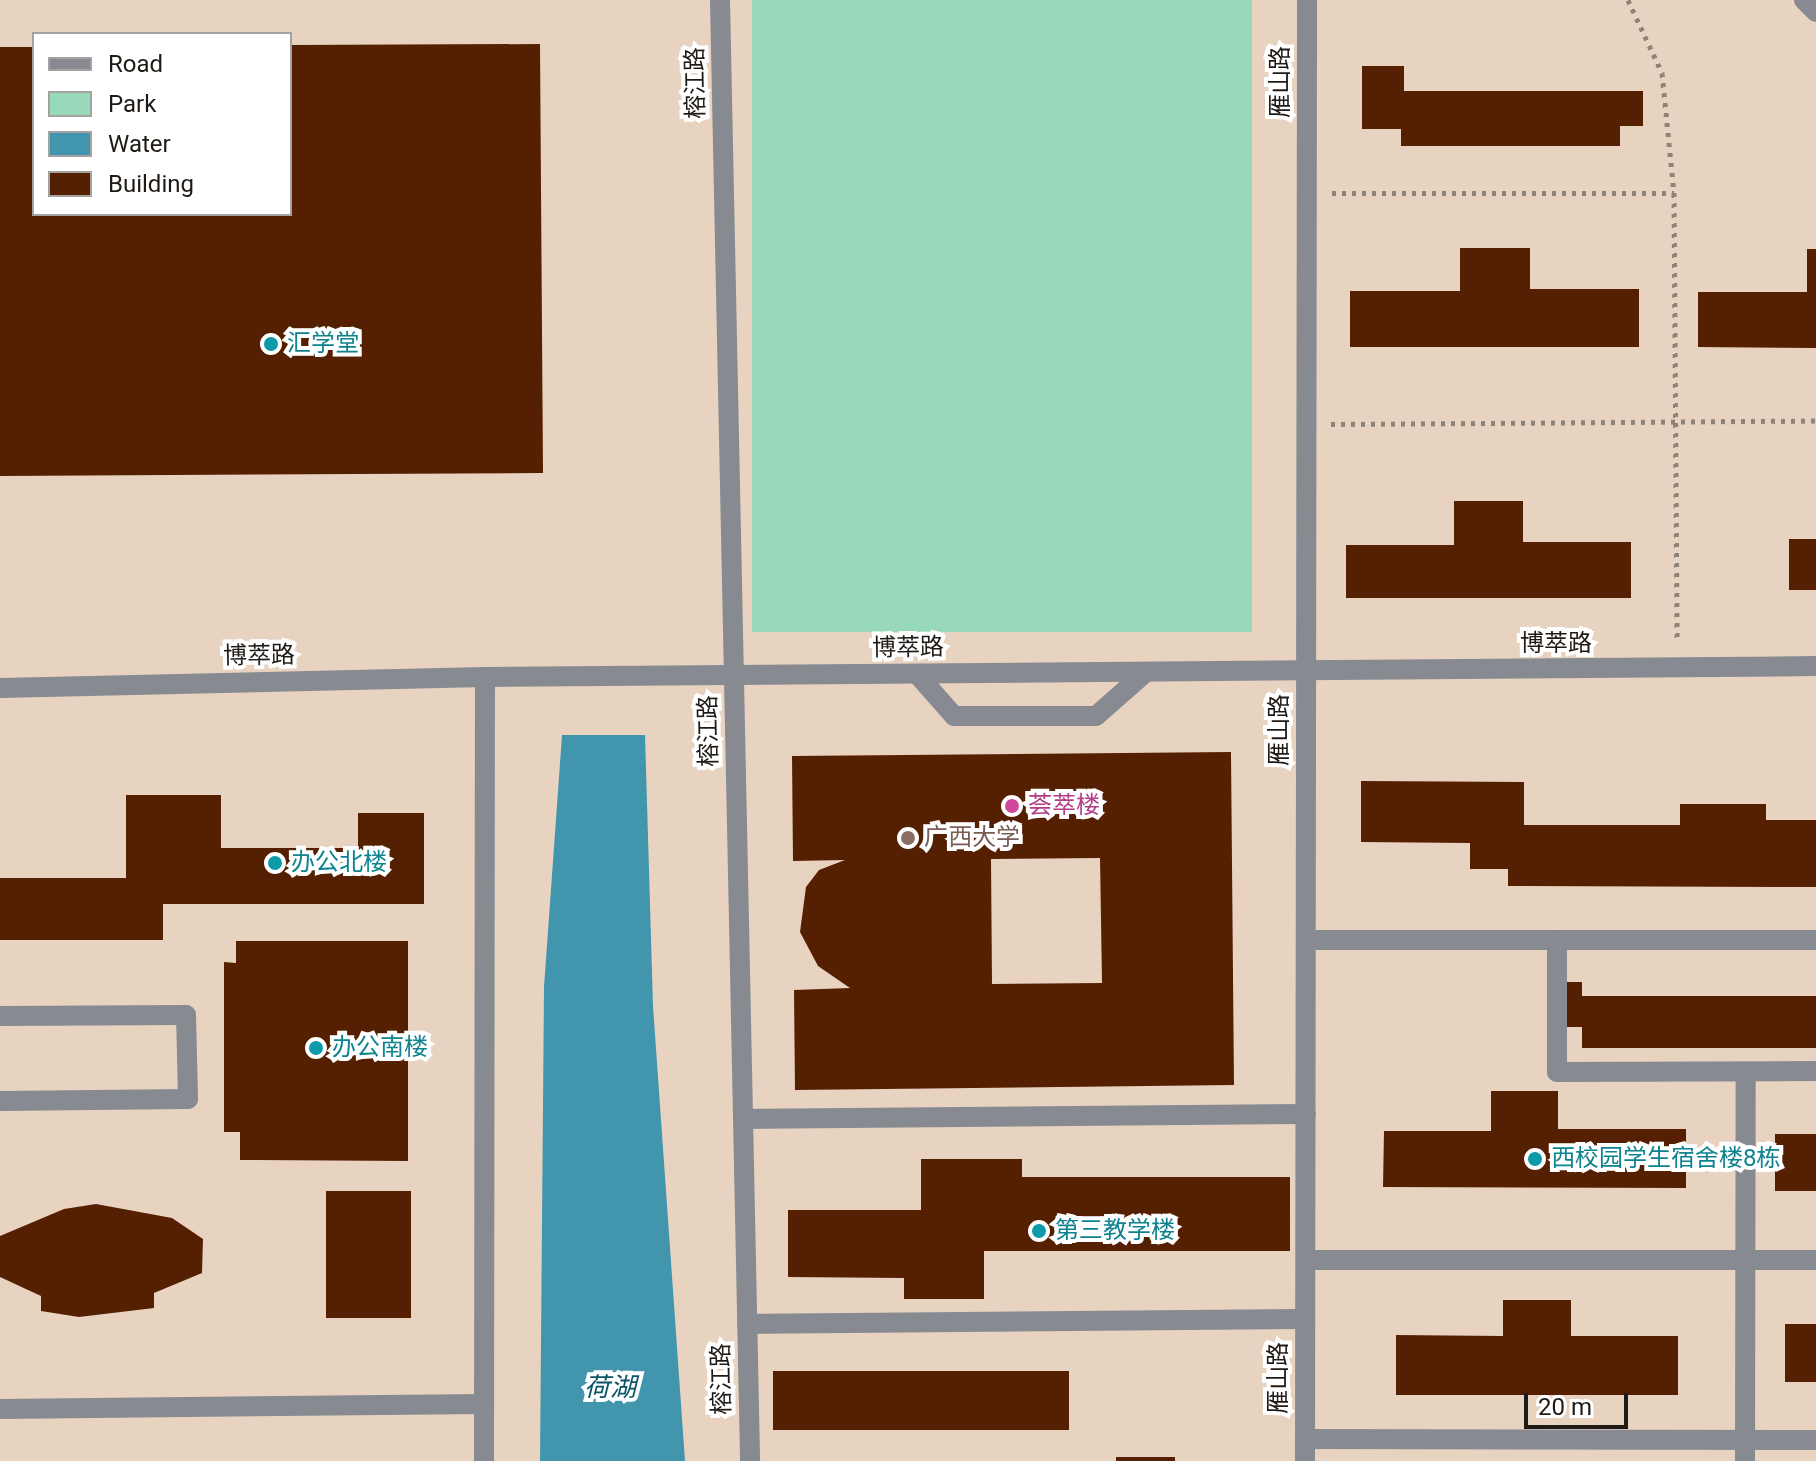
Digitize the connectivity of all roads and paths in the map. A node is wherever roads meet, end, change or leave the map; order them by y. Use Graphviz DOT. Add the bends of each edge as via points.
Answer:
graph roads {
  1 [pos="720,0"];
  2 [pos="1307,0"];
  3 [pos="1628,0"];
  4 [pos="1804,0"];
  5 [pos="1816,12"];
  6 [pos="1307,193"];
  7 [pos="1674,193"];
  8 [pos="1816,421"];
  9 [pos="1676,422"];
  10 [pos="1306,424"];
  11 [pos="1816,666"];
  12 [pos="1677,669"];
  13 [pos="1306,671"];
  14 [pos="1145,673"];
  15 [pos="917,674"];
  16 [pos="734,676"];
  17 [pos="485,677"];
  18 [pos="0,688"];
  19 [pos="1306,940"];
  20 [pos="1557,940"];
  21 [pos="1816,940"];
  22 [pos="0,1016"];
  23 [pos="1816,1071"];
  24 [pos="1746,1072"];
  25 [pos="0,1101"];
  26 [pos="1306,1114"];
  27 [pos="743,1119"];
  28 [pos="1306,1260"];
  29 [pos="1746,1260"];
  30 [pos="1816,1260"];
  31 [pos="1305,1319"];
  32 [pos="747,1324"];
  33 [pos="484,1404"];
  34 [pos="0,1409"];
  35 [pos="1305,1439"];
  36 [pos="1745,1440"];
  37 [pos="1816,1440"];
  38 [pos="484,1461"];
  39 [pos="750,1461"];
  40 [pos="1305,1461"];
  41 [pos="1745,1461"];
  1 -- 16 [label="street, 榕江路"];
  2 -- 6 [label="street, 雁山路"];
  3 -- 7 [label="path" via="1662,73"];
  4 -- 5 [label="street"];
  6 -- 7 [label="path"];
  6 -- 10 [label="street, 雁山路"];
  7 -- 9 [label="path"];
  8 -- 9 [label="path"];
  9 -- 10 [label="path"];
  9 -- 12 [label="path"];
  10 -- 13 [label="street, 雁山路"];
  11 -- 12 [label="street, 博萃路"];
  12 -- 13 [label="street, 博萃路"];
  13 -- 14 [label="street, 博萃路"];
  13 -- 19 [label="street, 雁山路"];
  14 -- 15 [label="street, 博萃路"];
  14 -- 15 [label="street" via="1096,716 954,716"];
  15 -- 16 [label="street, 博萃路"];
  16 -- 17 [label="street, 博萃路"];
  16 -- 27 [label="street, 榕江路"];
  17 -- 18 [label="street, 博萃路"];
  17 -- 33 [label="street"];
  19 -- 20 [label="street"];
  19 -- 26 [label="street, 雁山路"];
  20 -- 21 [label="street"];
  20 -- 24 [label="street" via="1557,1072"];
  22 -- 25 [label="street" via="186,1015 188,1099"];
  23 -- 24 [label="street"];
  24 -- 29 [label="street"];
  26 -- 27 [label="street"];
  26 -- 28 [label="street, 雁山路"];
  27 -- 32 [label="street, 榕江路"];
  28 -- 29 [label="street"];
  28 -- 31 [label="street, 雁山路"];
  29 -- 30 [label="street"];
  29 -- 36 [label="street"];
  31 -- 32 [label="street"];
  31 -- 35 [label="street, 雁山路"];
  32 -- 39 [label="street, 榕江路"];
  33 -- 34 [label="street"];
  33 -- 38 [label="street"];
  35 -- 36 [label="street"];
  35 -- 40 [label="street, 雁山路"];
  36 -- 37 [label="street"];
  36 -- 41 [label="street"];
}
